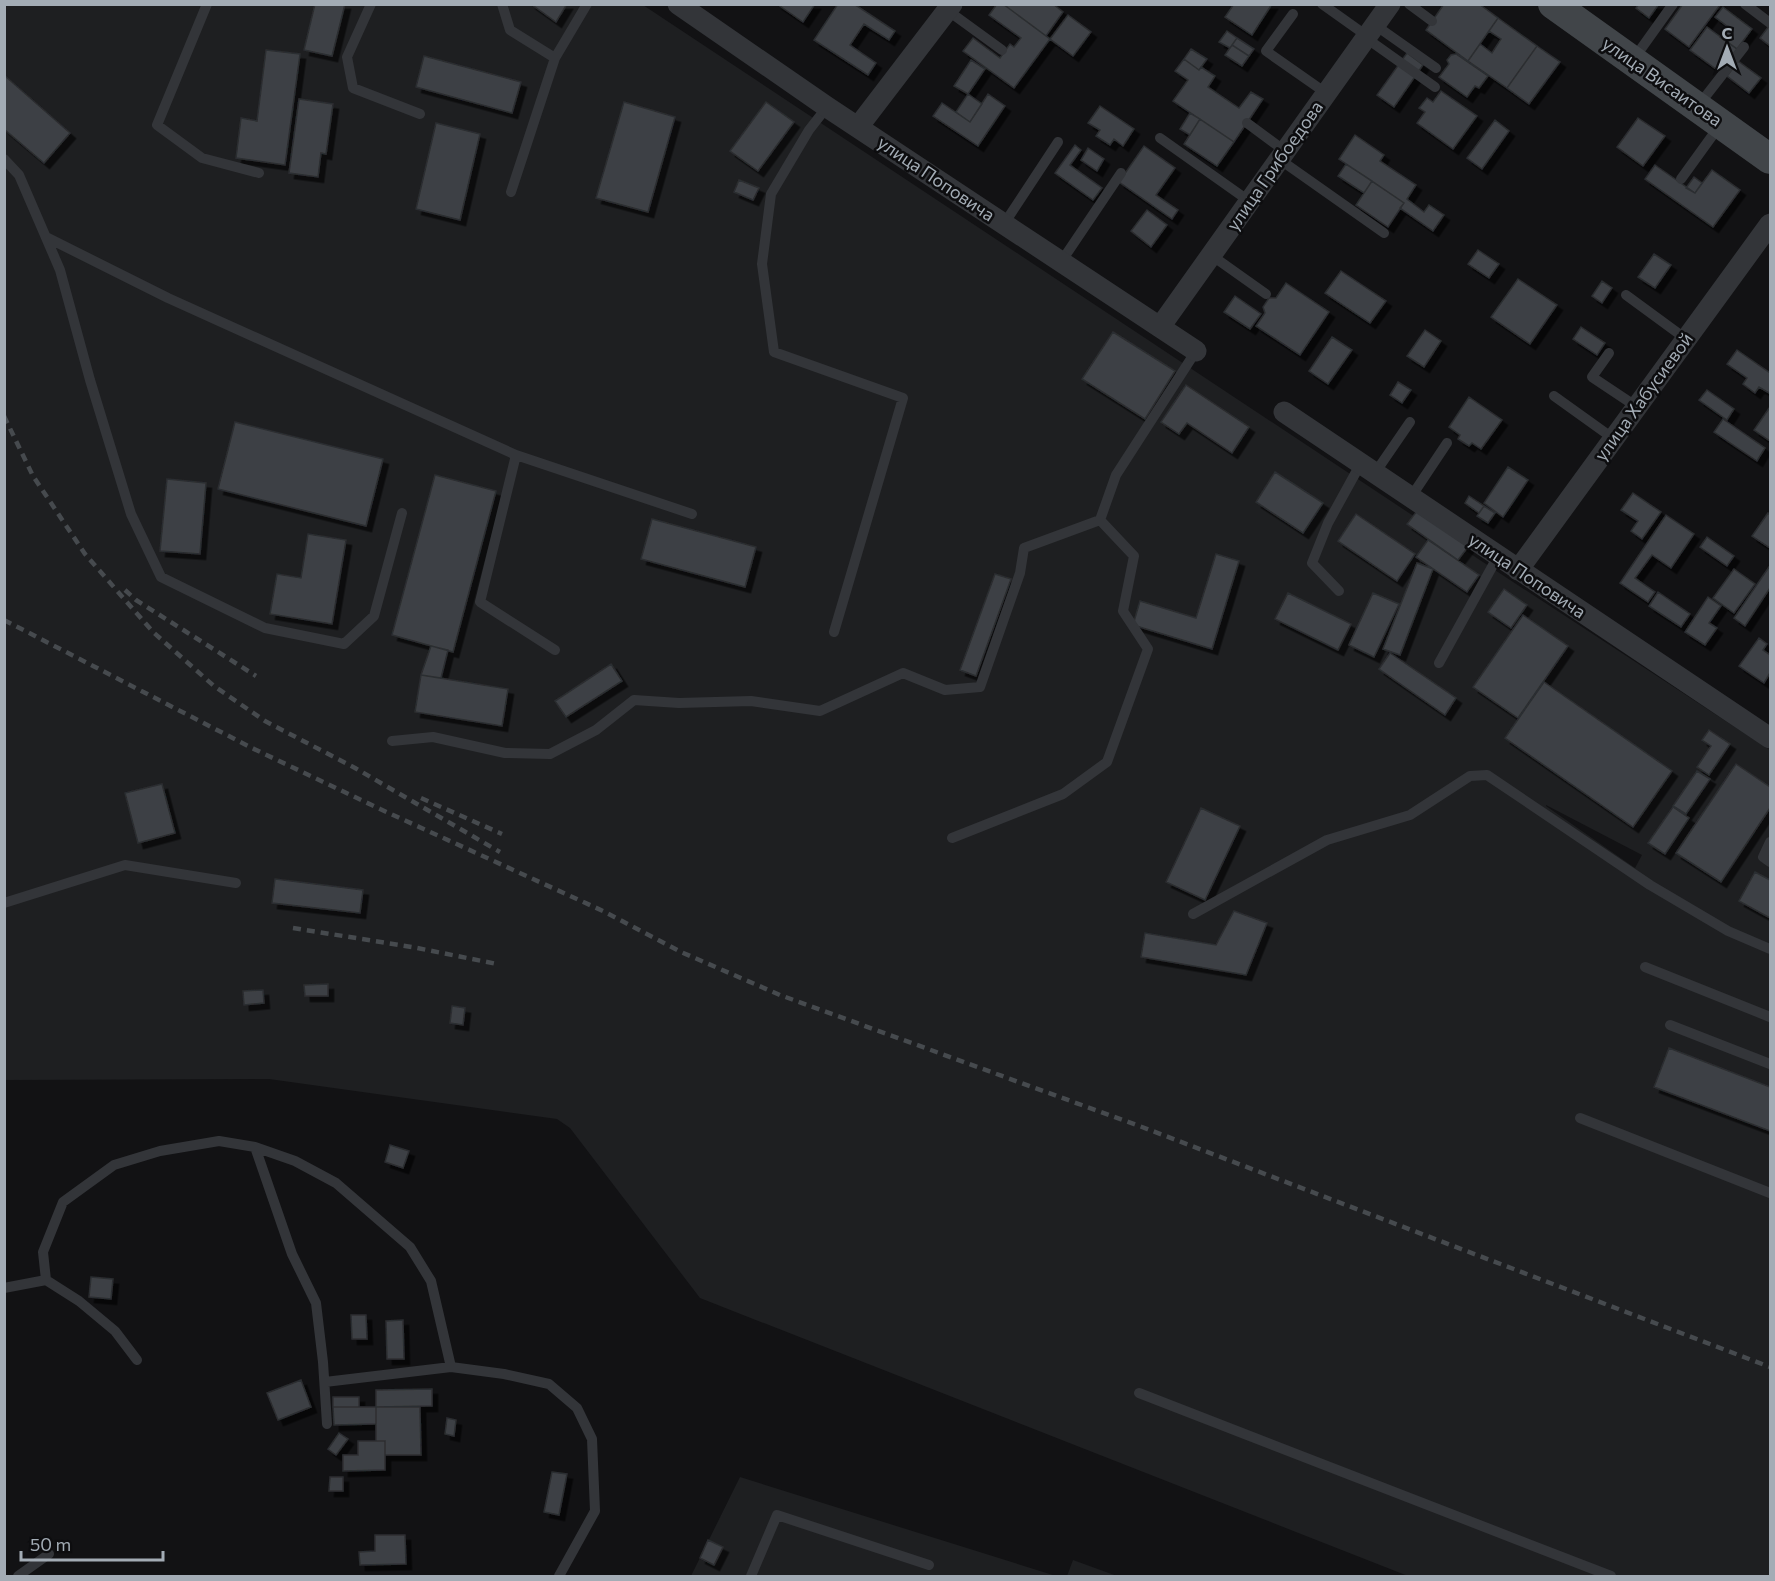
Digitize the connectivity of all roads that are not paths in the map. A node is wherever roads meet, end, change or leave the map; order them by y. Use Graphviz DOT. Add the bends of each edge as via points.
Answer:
graph roads {
  1 [pos="207,4"];
  2 [pos="371,4"];
  3 [pos="502,4"];
  4 [pos="587,4"];
  5 [pos="678,4"];
  6 [pos="1322,4"];
  7 [pos="1390,4"];
  8 [pos="1409,4"];
  9 [pos="1553,4"];
  10 [pos="1674,4"];
  11 [pos="1745,4"];
  12 [pos="950,7"];
  13 [pos="1293,14"];
  14 [pos="1432,21"];
  15 [pos="1770,23"];
  16 [pos="1369,33"];
  17 [pos="1744,47"];
  18 [pos="1002,50"];
  19 [pos="555,58"];
  20 [pos="1633,61"];
  21 [pos="1436,68"];
  22 [pos="1435,87"];
  23 [pos="1326,93"];
  24 [pos="827,107"];
  25 [pos="420,114"];
  26 [pos="1709,116"];
  27 [pos="1246,123"];
  28 [pos="858,127"];
  29 [pos="1160,138"];
  30 [pos="1058,142"];
  31 [pos="1282,155"];
  32 [pos="4,159"];
  33 [pos="1770,159"];
  34 [pos="259,173"];
  35 [pos="1121,173"];
  36 [pos="1681,179"];
  37 [pos="511,192"];
  38 [pos="1250,201"];
  39 [pos="1004,224"];
  40 [pos="1770,224"];
  41 [pos="1384,233"];
  42 [pos="46,237"];
  43 [pos="1211,255"];
  44 [pos="1061,262"];
  45 [pos="1266,294"];
  46 [pos="1626,295"];
  47 [pos="1160,327"];
  48 [pos="1686,339"];
  49 [pos="1196,351"];
  50 [pos="1609,353"];
  51 [pos="1554,396"];
  52 [pos="1637,407"];
  53 [pos="1284,412"];
  54 [pos="1410,422"];
  55 [pos="1614,439"];
  56 [pos="1447,443"];
  57 [pos="516,455"];
  58 [pos="1368,468"];
  59 [pos="1411,497"];
  60 [pos="402,513"];
  61 [pos="692,514"];
  62 [pos="1100,520"];
  63 [pos="1498,556"];
  64 [pos="1518,570"];
  65 [pos="1339,591"];
  66 [pos="834,632"];
  67 [pos="555,650"];
  68 [pos="1439,663"];
  69 [pos="1770,738"];
  70 [pos="392,741"];
  71 [pos="952,838"];
  72 [pos="1770,842"];
  73 [pos="1770,862"];
  74 [pos="236,883"];
  75 [pos="4,903"];
  76 [pos="1193,914"];
  77 [pos="1770,949"];
  78 [pos="1645,967"];
  79 [pos="1770,1017"];
  80 [pos="1670,1025"];
  81 [pos="1770,1064"];
  82 [pos="1580,1118"];
  83 [pos="255,1147"];
  84 [pos="1770,1193"];
  85 [pos="46,1280"];
  86 [pos="4,1288"];
  87 [pos="137,1360"];
  88 [pos="451,1367"];
  89 [pos="325,1382"];
  90 [pos="1139,1393"];
  91 [pos="327,1424"];
  92 [pos="49,1554"];
  93 [pos="929,1565"];
  94 [pos="18,1576"];
  95 [pos="560,1576"];
  96 [pos="751,1576"];
  97 [pos="1611,1576"];
  1 -- 34 [label="lane" via="157,125 202,158"];
  2 -- 25 [label="lane" via="347,57 353,88"];
  3 -- 19 [label="lane" via="510,30"];
  4 -- 19 [label="lane"];
  5 -- 24 [label="street, улица Поповича"];
  6 -- 16 [label="lane"];
  7 -- 16 [label="street, улица Грибоедова"];
  8 -- 14 [label="lane"];
  9 -- 20 [label="main road, улица Висаитова"];
  10 -- 20 [label="lane"];
  11 -- 15 [label="lane"];
  12 -- 18 [label="lane"];
  12 -- 28 [label="street"];
  13 -- 23 [label="lane" via="1266,51"];
  16 -- 21 [label="lane"];
  16 -- 22 [label="lane"];
  16 -- 23 [label="street, улица Грибоедова"];
  17 -- 26 [label="lane"];
  19 -- 37 [label="lane"];
  20 -- 26 [label="main road, улица Висаитова"];
  23 -- 31 [label="street, улица Грибоедова"];
  24 -- 28 [label="street, улица Поповича"];
  24 -- 66 [label="lane" via="771,194 762,264 774,352 903,398"];
  26 -- 33 [label="main road, улица Висаитова"];
  26 -- 36 [label="lane"];
  27 -- 31 [label="lane"];
  28 -- 39 [label="street, улица Поповича"];
  29 -- 38 [label="lane"];
  30 -- 39 [label="lane"];
  31 -- 38 [label="street, улица Грибоедова"];
  31 -- 41 [label="lane"];
  32 -- 42 [label="lane" via="19,175"];
  35 -- 44 [label="lane"];
  38 -- 43 [label="street, улица Грибоедова"];
  39 -- 44 [label="street, улица Поповича"];
  40 -- 48 [label="street, улица Хабусиевой"];
  42 -- 57 [label="lane" via="168,298"];
  42 -- 60 [label="lane" via="60,270 131,514 161,577 265,628 344,645 374,616"];
  43 -- 45 [label="lane"];
  43 -- 47 [label="street, улица Грибоедова"];
  44 -- 47 [label="street, улица Поповича"];
  46 -- 48 [label="lane"];
  47 -- 49 [label="street, улица Поповича"];
  48 -- 52 [label="street, улица Хабусиевой"];
  49 -- 62 [label="lane" via="1116,475"];
  50 -- 52 [label="lane" via="1592,376"];
  51 -- 55 [label="lane"];
  52 -- 55 [label="street, улица Хабусиевой"];
  53 -- 58 [label="street, улица Поповича"];
  54 -- 58 [label="lane"];
  55 -- 64 [label="street, улица Хабусиевой"];
  56 -- 59 [label="lane"];
  57 -- 61 [label="lane"];
  57 -- 67 [label="lane" via="480,602"];
  58 -- 59 [label="street, улица Поповича"];
  58 -- 65 [label="lane" via="1328,524 1312,563"];
  59 -- 63 [label="street, улица Поповича"];
  62 -- 70 [label="lane" via="1024,548 1020,573 980,687 945,690 903,673 820,711 751,701 634,700 596,730 550,754 505,753 433,737"];
  62 -- 71 [label="lane" via="1134,556 1123,611 1148,649 1107,762 1063,794"];
  63 -- 64 [label="street, улица Поповича"];
  63 -- 68 [label="lane"];
  64 -- 69 [label="street, улица Поповича"];
  72 -- 73 [label="lane" via="1763,857"];
  74 -- 75 [label="lane" via="125,865"];
  76 -- 77 [label="lane" via="1327,840 1410,815 1470,776 1487,775 1650,885 1728,931"];
  78 -- 79 [label="lane"];
  80 -- 81 [label="lane"];
  82 -- 84 [label="lane"];
  83 -- 85 [label="lane" via="219,1142 160,1151 114,1165 63,1202 43,1252"];
  83 -- 88 [label="lane" via="295,1161 336,1184 410,1247 431,1281"];
  83 -- 89 [label="lane" via="292,1254 316,1303"];
  85 -- 86 [label="lane"];
  85 -- 87 [label="lane" via="115,1331"];
  88 -- 89 [label="lane"];
  88 -- 95 [label="lane" via="549,1384 576,1407 592,1439 595,1511"];
  89 -- 91 [label="lane"];
  90 -- 97 [label="lane"];
  92 -- 94 [label="lane"];
  93 -- 96 [label="lane" via="777,1515"];
}
